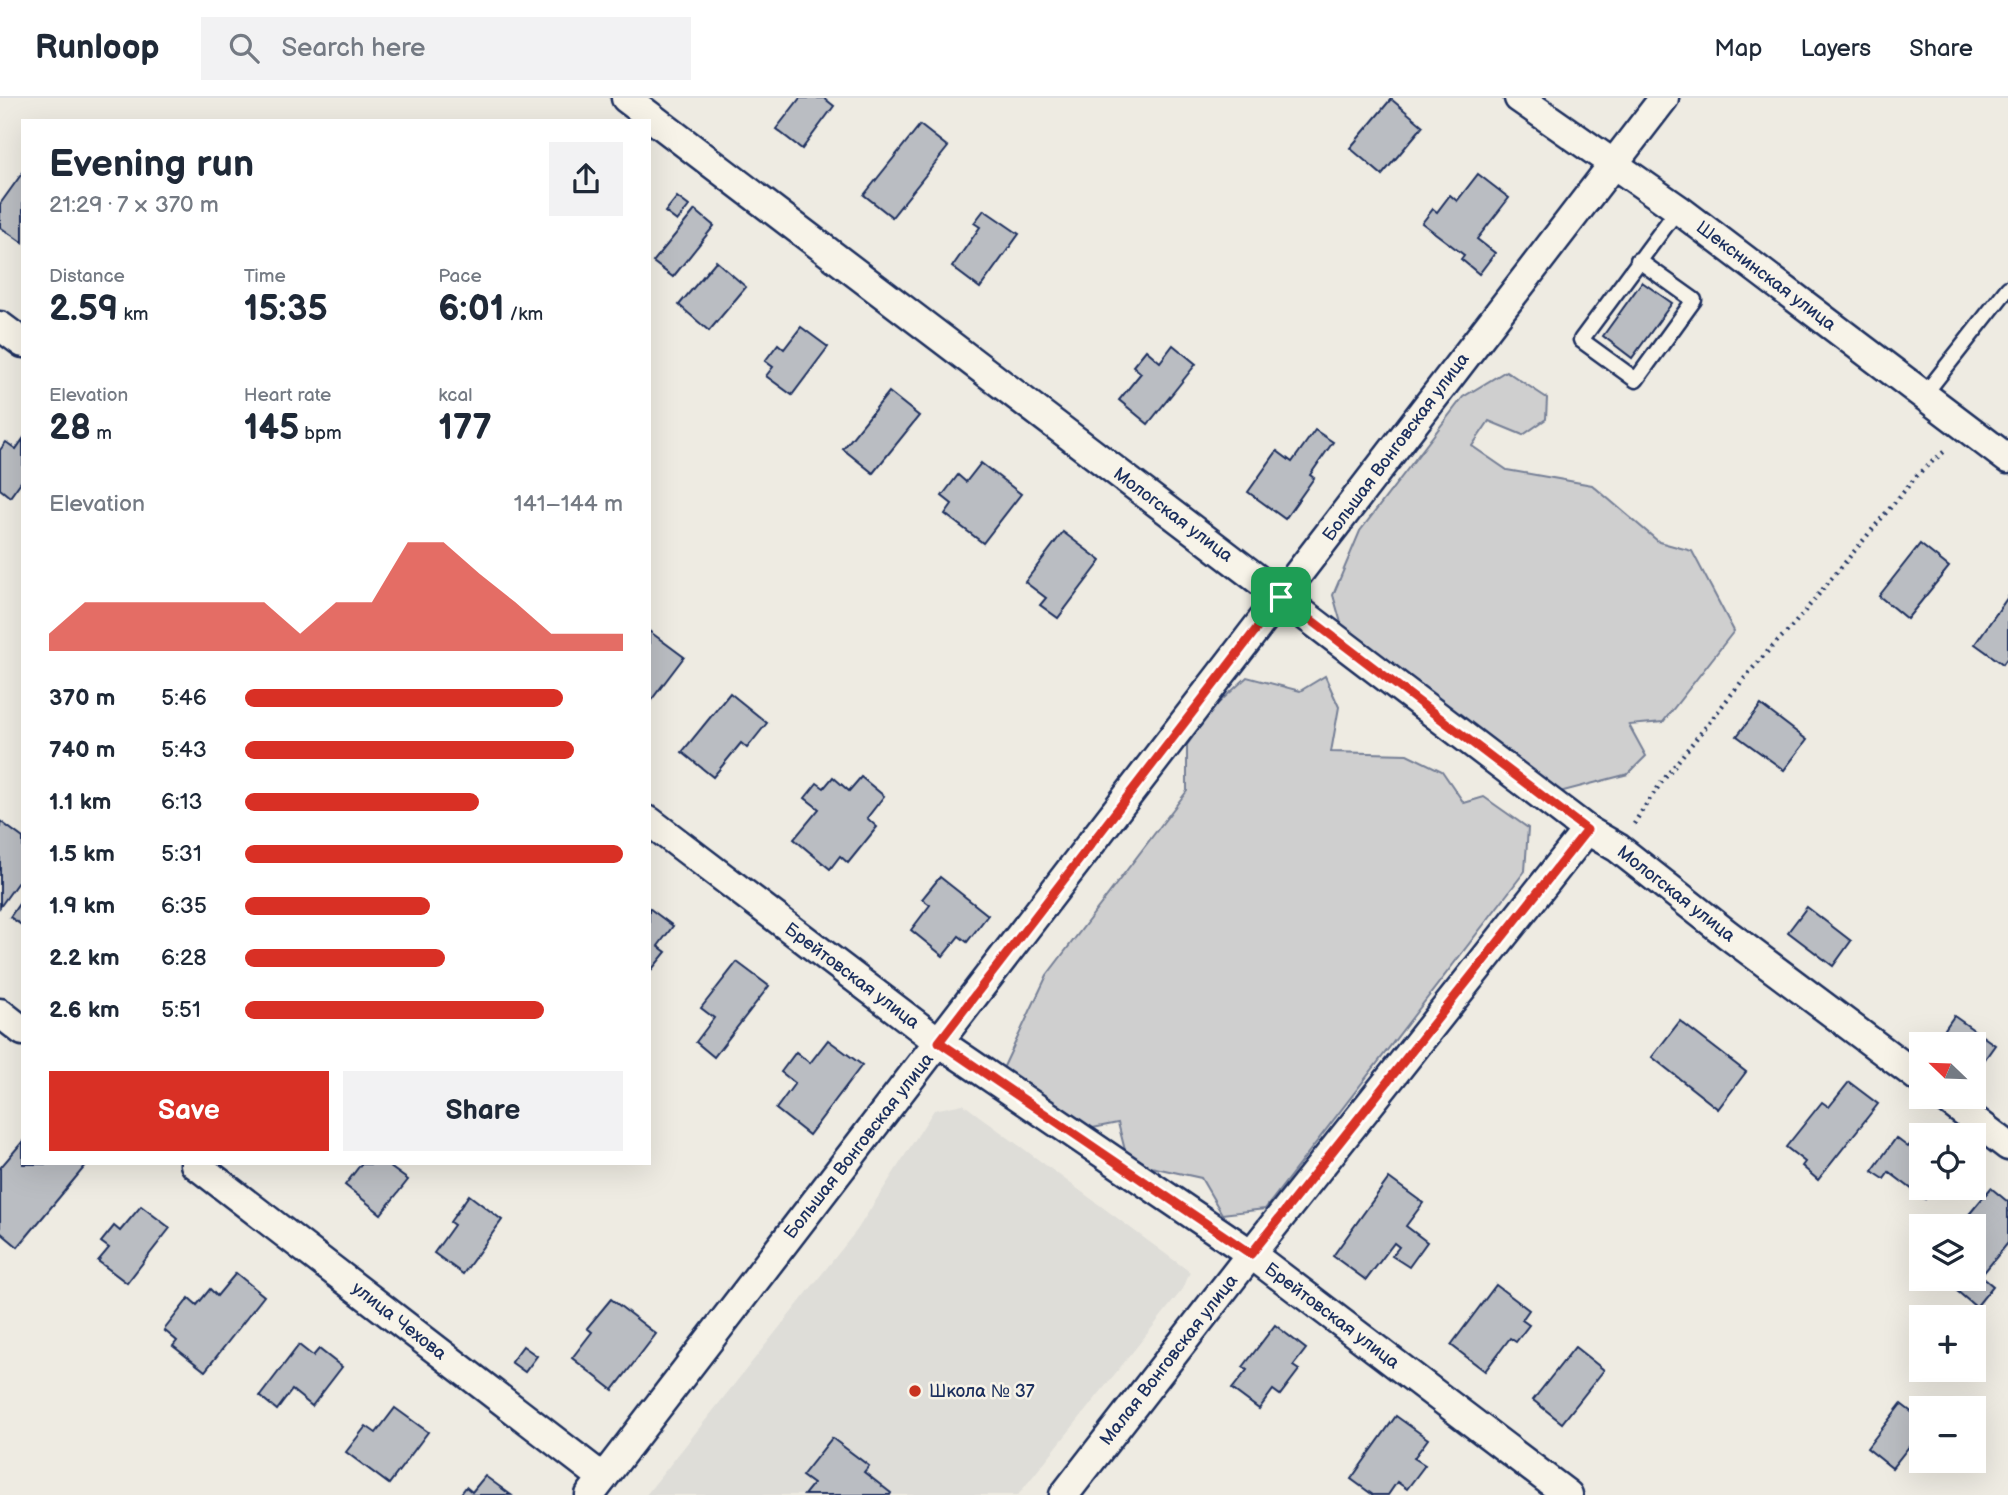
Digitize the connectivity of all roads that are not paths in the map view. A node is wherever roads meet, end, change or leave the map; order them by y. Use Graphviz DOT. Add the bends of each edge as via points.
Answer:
graph roads {
  1 [pos="626,98"];
  2 [pos="1519,98"];
  3 [pos="1664,98"];
  4 [pos="1612,164"];
  5 [pos="1678,209"];
  6 [pos="1638,260"];
  7 [pos="2008,288"];
  8 [pos="0,326"];
  9 [pos="21,342"];
  10 [pos="1924,395"];
  11 [pos="2008,459"];
  12 [pos="1281,597"];
  13 [pos="651,823"];
  14 [pos="1587,830"];
  15 [pos="0,1013"];
  16 [pos="21,1029"];
  17 [pos="939,1042"];
  18 [pos="1909,1070"];
  19 [pos="1961,1110"];
  20 [pos="2008,1146"];
  21 [pos="196,1165"];
  22 [pos="1251,1254"];
  23 [pos="597,1487"];
  24 [pos="1064,1495"];
  25 [pos="1569,1495"];
  1 -- 12 [label="street, Мологская улица"];
  2 -- 4 [label="street, Шекснинская улица"];
  3 -- 4 [label="street, Большая Вонговская улица"];
  4 -- 5 [label="street, Шекснинская улица"];
  4 -- 12 [label="street, Большая Вонговская улица"];
  5 -- 6 [label="lane"];
  5 -- 10 [label="street, Шекснинская улица"];
  6 -- 6 [label="lane" via="1694,299 1636,380 1581,340"];
  7 -- 10 [label="lane"];
  8 -- 9 [label="street"];
  10 -- 11 [label="street, Шекснинская улица"];
  12 -- 14 [label="street, Мологская улица"];
  12 -- 17 [label="street, Большая Вонговская улица"];
  13 -- 17 [label="street, Брейтовская улица"];
  14 -- 18 [label="street, Мологская улица" via="1618,848"];
  14 -- 22 [label="street, Малая Вонговская улица"];
  15 -- 16 [label="street"];
  17 -- 22 [label="street, Брейтовская улица"];
  17 -- 23 [label="street, Большая Вонговская улица"];
  19 -- 20 [label="street"];
  21 -- 23 [label="street, улица Чехова"];
  22 -- 24 [label="street, Малая Вонговская улица"];
  22 -- 25 [label="street, Брейтовская улица"];
}
